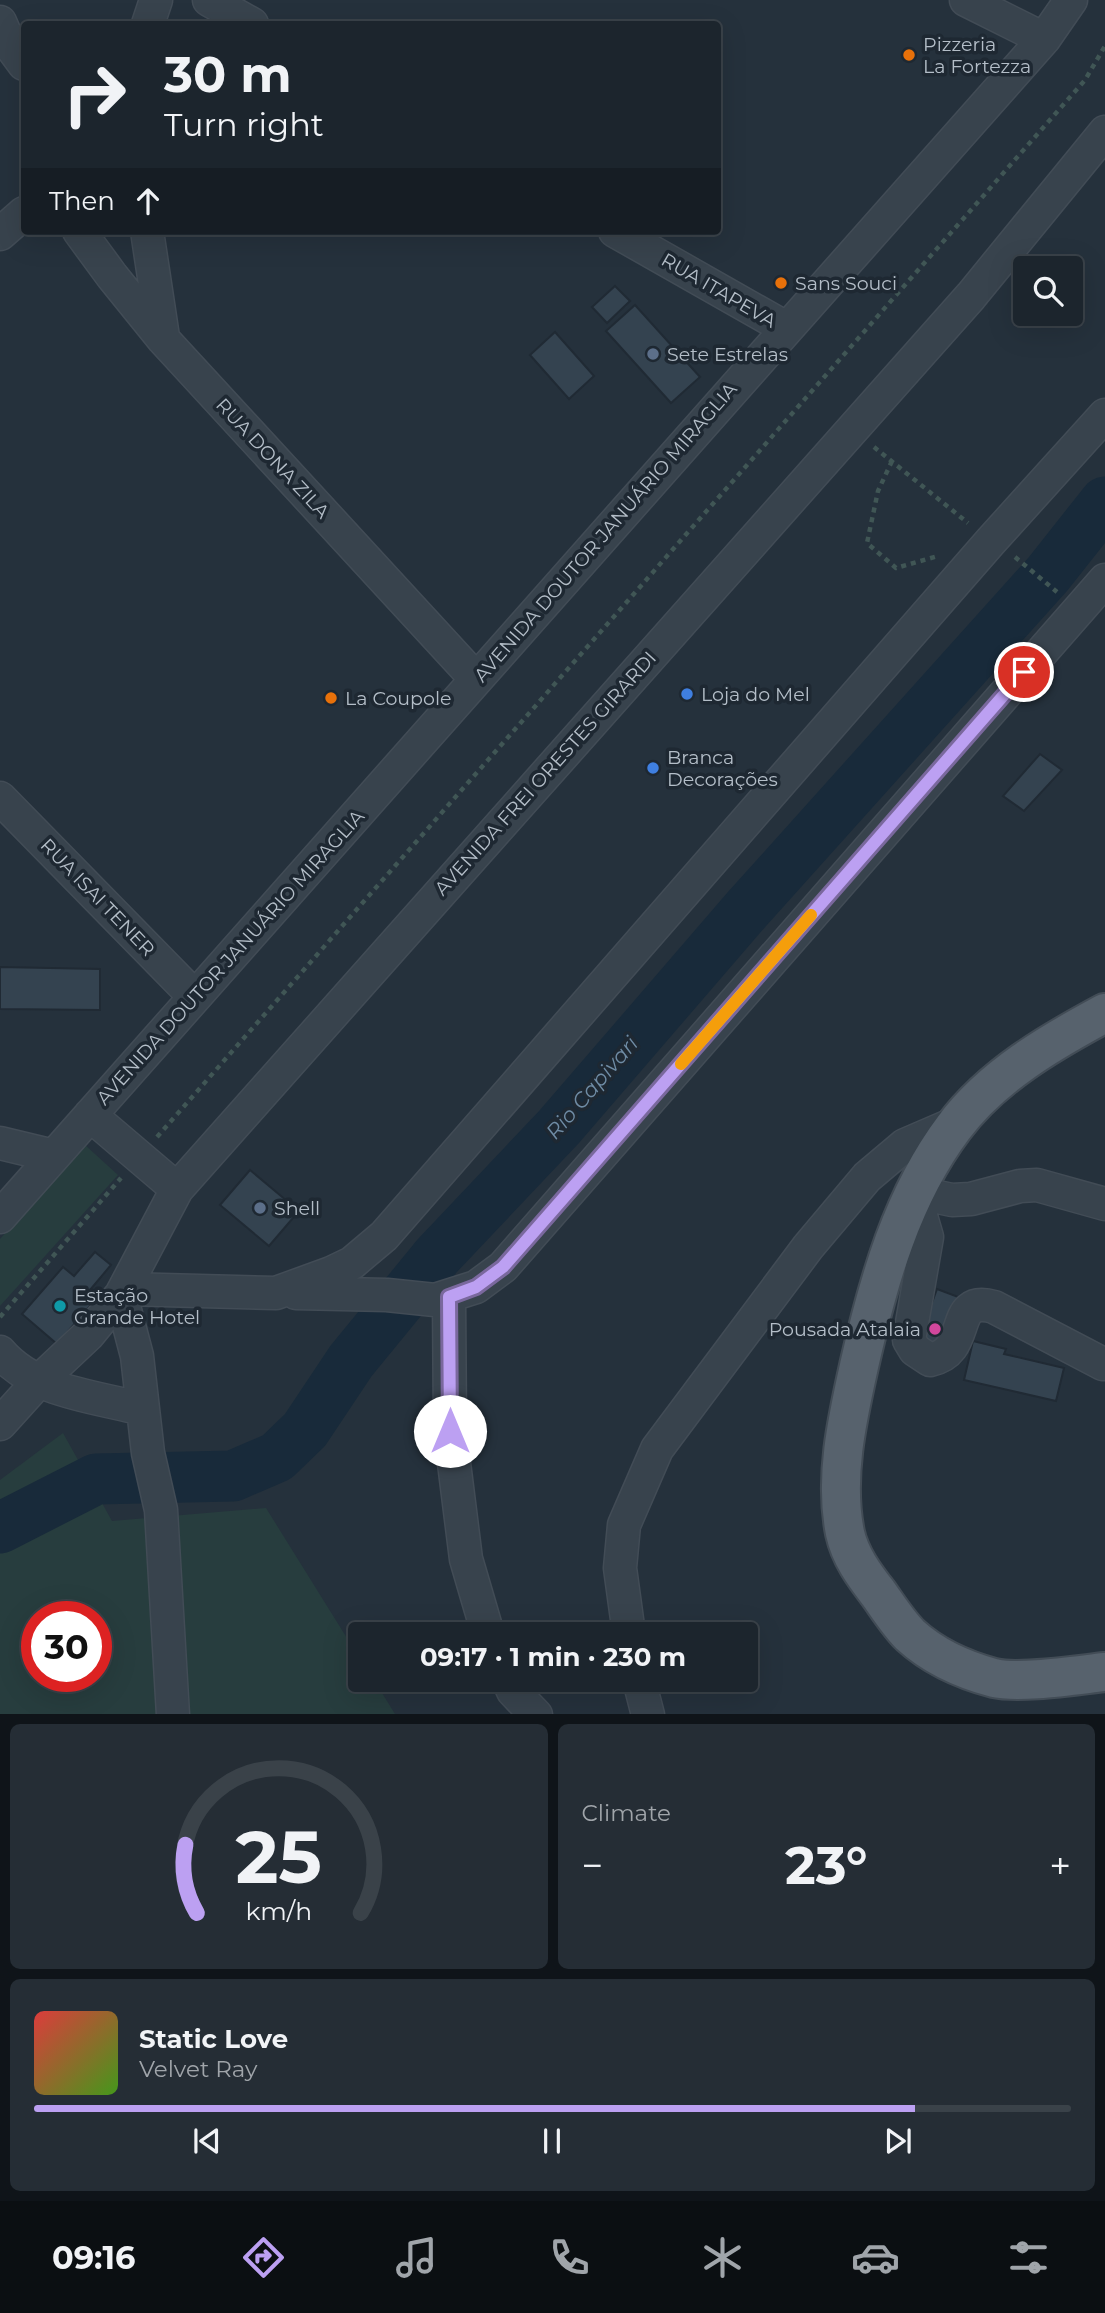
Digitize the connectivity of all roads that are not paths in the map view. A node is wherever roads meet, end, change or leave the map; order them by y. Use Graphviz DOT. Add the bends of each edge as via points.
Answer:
graph roads {
  1 [pos="156,0"];
  2 [pos="209,0"];
  3 [pos="966,0"];
  4 [pos="1071,0"];
  5 [pos="149,21"];
  6 [pos="247,21"];
  7 [pos="0,22"];
  8 [pos="1044,39"];
  9 [pos="21,60"];
  10 [pos="1105,132"];
  11 [pos="21,216"];
  12 [pos="0,234"];
  13 [pos="82,235"];
  14 [pos="148,235"];
  15 [pos="622,235"];
  16 [pos="786,328"];
  17 [pos="163,339"];
  18 [pos="1105,415"];
  19 [pos="1105,580"];
  20 [pos="476,678"];
  21 [pos="0,798"];
  22 [pos="195,997"];
  23 [pos="1105,1013"];
  24 [pos="90,1115"];
  25 [pos="956,1123"];
  26 [pos="0,1143"];
  27 [pos="54,1156"];
  28 [pos="177,1189"];
  29 [pos="914,1192"];
  30 [pos="1105,1204"];
  31 [pos="0,1217"];
  32 [pos="123,1292"];
  33 [pos="276,1293"];
  34 [pos="442,1298"];
  35 [pos="0,1352"];
  36 [pos="1103,1364"];
  37 [pos="38,1382"];
  38 [pos="142,1409"];
  39 [pos="0,1423"];
  40 [pos="484,1622"];
  41 [pos="627,1622"];
  42 [pos="1105,1672"];
  43 [pos="514,1692"];
  44 [pos="642,1692"];
  45 [pos="173,1714"];
  46 [pos="536,1714"];
  47 [pos="648,1714"];
  1 -- 5 [label="street"];
  2 -- 6 [label="street"];
  3 -- 8 [label="street"];
  4 -- 8 [label="street, AVENIDA DOUTOR JANUÁRIO MIRAGLIA"];
  7 -- 9 [label="street"];
  8 -- 16 [label="street, AVENIDA DOUTOR JANUÁRIO MIRAGLIA"];
  10 -- 28 [label="street, AVENIDA FREI ORESTES GIRARDI" via="971,296"];
  11 -- 12 [label="street"];
  13 -- 17 [label="street, RUA DONA ZILA"];
  14 -- 17 [label="street"];
  15 -- 16 [label="street, RUA ITAPEVA"];
  16 -- 20 [label="street, AVENIDA DOUTOR JANUÁRIO MIRAGLIA"];
  17 -- 20 [label="street, RUA DONA ZILA"];
  18 -- 33 [label="street" via="1001,548 384,1236 352,1263"];
  19 -- 34 [label="street" via="503,1267 476,1287"];
  20 -- 22 [label="street, AVENIDA DOUTOR JANUÁRIO MIRAGLIA"];
  21 -- 22 [label="street, RUA ISAI TENER"];
  22 -- 24 [label="street, AVENIDA DOUTOR JANUÁRIO MIRAGLIA"];
  23 -- 25 [label="main road" via="999,1080"];
  24 -- 27 [label="street, AVENIDA DOUTOR JANUÁRIO MIRAGLIA"];
  24 -- 28 [label="street"];
  25 -- 29 [label="main road"];
  25 -- 41 [label="street" via="905,1145 867,1177 808,1247 657,1449 624,1525 620,1569"];
  26 -- 27 [label="street"];
  27 -- 31 [label="street, AVENIDA DOUTOR JANUÁRIO MIRAGLIA"];
  28 -- 32 [label="street, AVENIDA FREI ORESTES GIRARDI"];
  29 -- 30 [label="street" via="971,1199 1037,1185"];
  29 -- 36 [label="street" via="928,1237 909,1340 915,1350 930,1360 943,1357 953,1348 967,1312 984,1305"];
  29 -- 42 [label="main road" via="874,1297 850,1406 840,1476 845,1535 859,1569 910,1634 946,1660 996,1679"];
  32 -- 33 [label="street"];
  32 -- 37 [label="street, AVENIDA FREI ORESTES GIRARDI" via="88,1335"];
  32 -- 38 [label="street" via="137,1356"];
  33 -- 34 [label="street"];
  34 -- 40 [label="street" via="450,1431 466,1559"];
  35 -- 37 [label="street"];
  37 -- 38 [label="street"];
  37 -- 39 [label="street, AVENIDA FREI ORESTES GIRARDI"];
  38 -- 45 [label="street" via="161,1510"];
  43 -- 46 [label="street"];
  44 -- 47 [label="street"];
}
